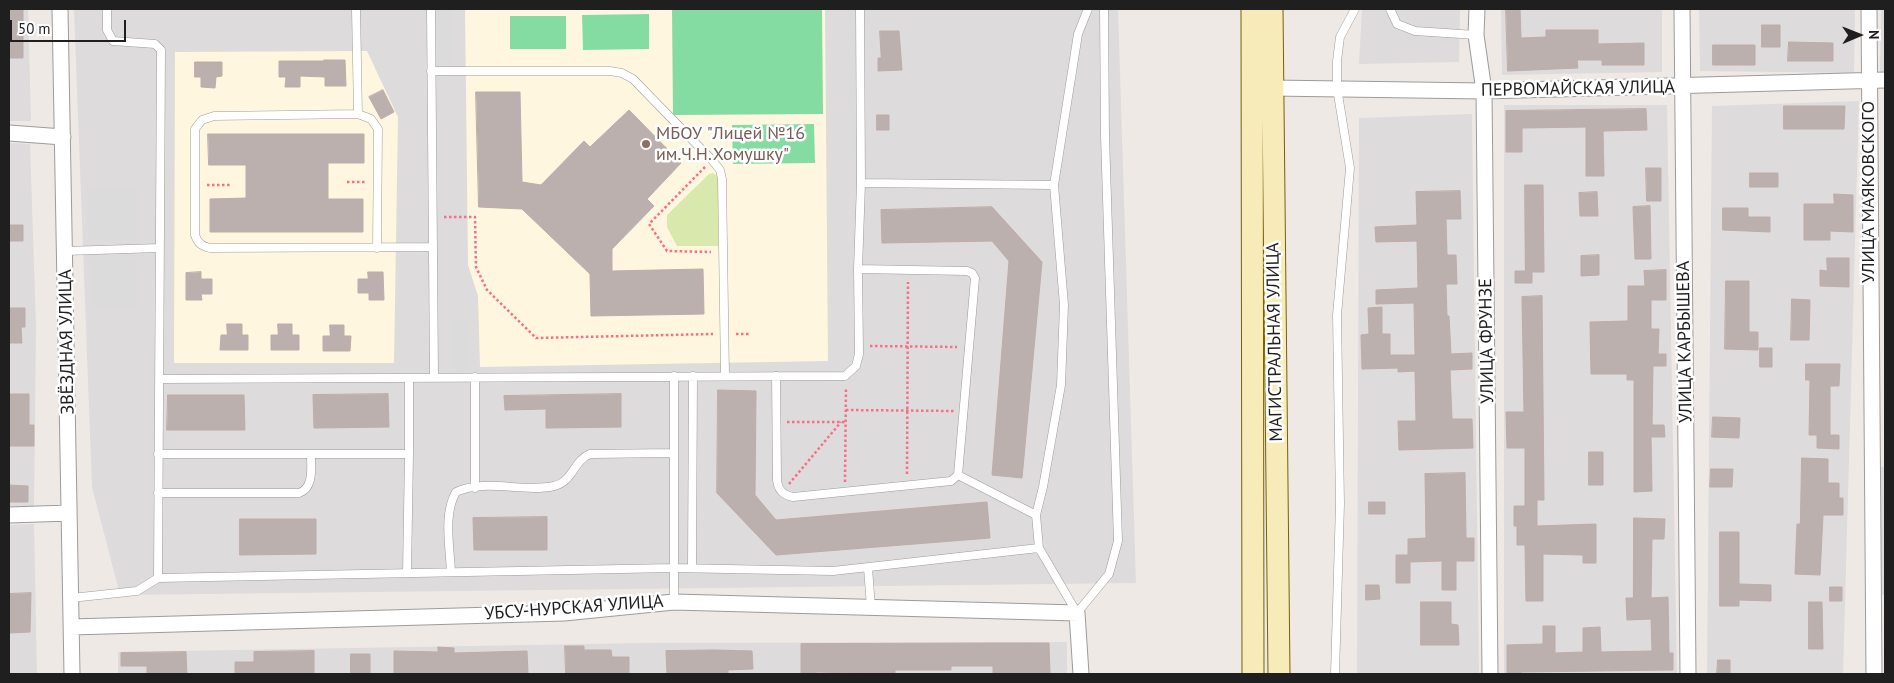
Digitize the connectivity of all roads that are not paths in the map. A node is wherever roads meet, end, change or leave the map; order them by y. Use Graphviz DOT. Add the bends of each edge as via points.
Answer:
graph roads {
  1 [pos="60,9"];
  2 [pos="107,9"];
  3 [pos="356,9"];
  4 [pos="431,9"];
  5 [pos="860,9"];
  6 [pos="1088,9"];
  7 [pos="1104,9"];
  8 [pos="1252,9"];
  9 [pos="1272,9"];
  10 [pos="1355,9"];
  11 [pos="1390,9"];
  12 [pos="1477,9"];
  13 [pos="1682,9"];
  14 [pos="1869,9"];
  15 [pos="1476,35"];
  16 [pos="432,71"];
  17 [pos="1868,80"];
  18 [pos="1885,80"];
  19 [pos="1682,87"];
  20 [pos="1272,88"];
  21 [pos="1337,88"];
  22 [pos="1484,91"];
  23 [pos="358,114"];
  24 [pos="9,133"];
  25 [pos="63,137"];
  26 [pos="861,183"];
  27 [pos="1054,185"];
  28 [pos="160,248"];
  29 [pos="378,248"];
  30 [pos="433,248"];
  31 [pos="65,250"];
  32 [pos="858,269"];
  33 [pos="674,376"];
  34 [pos="693,376"];
  35 [pos="725,376"];
  36 [pos="776,376"];
  37 [pos="475,377"];
  38 [pos="409,378"];
  39 [pos="434,378"];
  40 [pos="159,379"];
  41 [pos="674,453"];
  42 [pos="158,454"];
  43 [pos="409,454"];
  44 [pos="311,455"];
  45 [pos="958,475"];
  46 [pos="475,488"];
  47 [pos="158,494"];
  48 [pos="69,513"];
  49 [pos="9,515"];
  50 [pos="1036,515"];
  51 [pos="1039,548"];
  52 [pos="673,568"];
  53 [pos="692,568"];
  54 [pos="868,568"];
  55 [pos="451,572"];
  56 [pos="407,573"];
  57 [pos="158,578"];
  58 [pos="71,598"];
  59 [pos="674,602"];
  60 [pos="870,607"];
  61 [pos="1077,613"];
  62 [pos="71,627"];
  63 [pos="72,674"];
  64 [pos="1080,674"];
  65 [pos="1253,674"];
  66 [pos="1279,674"];
  67 [pos="1335,674"];
  68 [pos="1490,674"];
  69 [pos="1688,674"];
  70 [pos="1874,674"];
  1 -- 25 [label="street, ЗВЁЗДНАЯ УЛИЦА"];
  2 -- 28 [label="lane" via="107,30 113,42 155,44 161,50"];
  3 -- 23 [label="lane"];
  4 -- 16 [label="lane"];
  5 -- 26 [label="lane"];
  6 -- 27 [label="lane" via="1078,34"];
  7 -- 61 [label="lane" via="1118,541 1109,574"];
  8 -- 65 [label="main road, МАГИСТРАЛЬНАЯ УЛИЦА"];
  9 -- 20 [label="main road, МАГИСТРАЛЬНАЯ УЛИЦА"];
  10 -- 21 [label="lane" via="1340,37"];
  11 -- 15 [label="lane" via="1397,24 1415,30"];
  12 -- 15 [label="street, УЛИЦА ФРУНЗЕ"];
  13 -- 19 [label="street, УЛИЦА КАРБЫШЕВА"];
  14 -- 17 [label="street, УЛИЦА МАЯКОВСКОГО"];
  15 -- 22 [label="street, УЛИЦА ФРУНЗЕ"];
  16 -- 30 [label="lane"];
  16 -- 35 [label="lane" via="622,73 633,79 712,160 722,179"];
  17 -- 18 [label="street, ПЕРВОМАЙСКАЯ УЛИЦА"];
  17 -- 19 [label="street, ПЕРВОМАЙСКАЯ УЛИЦА"];
  17 -- 70 [label="street, УЛИЦА МАЯКОВСКОГО"];
  19 -- 22 [label="street, ПЕРВОМАЙСКАЯ УЛИЦА"];
  19 -- 69 [label="street, УЛИЦА КАРБЫШЕВА"];
  20 -- 21 [label="street, ПЕРВОМАЙСКАЯ УЛИЦА"];
  20 -- 66 [label="main road, МАГИСТРАЛЬНАЯ УЛИЦА"];
  21 -- 22 [label="street, ПЕРВОМАЙСКАЯ УЛИЦА"];
  21 -- 67 [label="lane" via="1350,168 1337,315 1340,504"];
  22 -- 68 [label="street, УЛИЦА ФРУНЗЕ"];
  23 -- 29 [label="lane" via="371,118 378,129"];
  23 -- 29 [label="lane" via="208,117 198,124 195,129 195,235 197,242 210,248"];
  24 -- 25 [label="street"];
  25 -- 31 [label="street, ЗВЁЗДНАЯ УЛИЦА"];
  26 -- 27 [label="lane"];
  26 -- 32 [label="lane"];
  27 -- 50 [label="lane" via="1064,305 1061,385 1044,487"];
  28 -- 31 [label="lane"];
  28 -- 40 [label="lane"];
  29 -- 30 [label="lane"];
  30 -- 39 [label="lane"];
  31 -- 48 [label="street, ЗВЁЗДНАЯ УЛИЦА"];
  32 -- 36 [label="lane" via="859,361 845,376"];
  32 -- 45 [label="lane" via="972,273 976,285"];
  33 -- 34 [label="lane"];
  33 -- 37 [label="lane"];
  33 -- 41 [label="lane"];
  34 -- 35 [label="lane"];
  34 -- 53 [label="lane"];
  35 -- 36 [label="lane"];
  36 -- 45 [label="lane" via="777,480 781,492 793,497 951,481"];
  37 -- 39 [label="lane"];
  37 -- 46 [label="lane"];
  38 -- 39 [label="lane"];
  38 -- 40 [label="lane"];
  38 -- 43 [label="lane"];
  40 -- 42 [label="lane"];
  41 -- 46 [label="lane" via="590,454 576,463 567,479 553,487"];
  41 -- 52 [label="lane"];
  42 -- 44 [label="lane"];
  42 -- 47 [label="lane"];
  43 -- 44 [label="lane"];
  43 -- 56 [label="lane"];
  44 -- 47 [label="lane" via="310,483 299,493"];
  45 -- 50 [label="lane"];
  46 -- 55 [label="lane" via="456,492 452,500"];
  47 -- 57 [label="lane"];
  48 -- 49 [label="street"];
  48 -- 58 [label="street, ЗВЁЗДНАЯ УЛИЦА"];
  50 -- 51 [label="lane"];
  51 -- 54 [label="lane"];
  51 -- 61 [label="lane"];
  52 -- 53 [label="lane"];
  52 -- 55 [label="lane"];
  52 -- 59 [label="lane"];
  53 -- 54 [label="lane" via="833,571"];
  54 -- 60 [label="lane"];
  55 -- 56 [label="lane"];
  56 -- 57 [label="lane"];
  57 -- 58 [label="lane" via="137,591"];
  58 -- 62 [label="street, ЗВЁЗДНАЯ УЛИЦА"];
  59 -- 60 [label="street, УБСУ-НУРСКАЯ УЛИЦА"];
  59 -- 62 [label="street, УБСУ-НУРСКАЯ УЛИЦА" via="564,613"];
  60 -- 61 [label="street, УБСУ-НУРСКАЯ УЛИЦА"];
  61 -- 64 [label="street"];
  62 -- 63 [label="street, ЗВЁЗДНАЯ УЛИЦА"];
}
